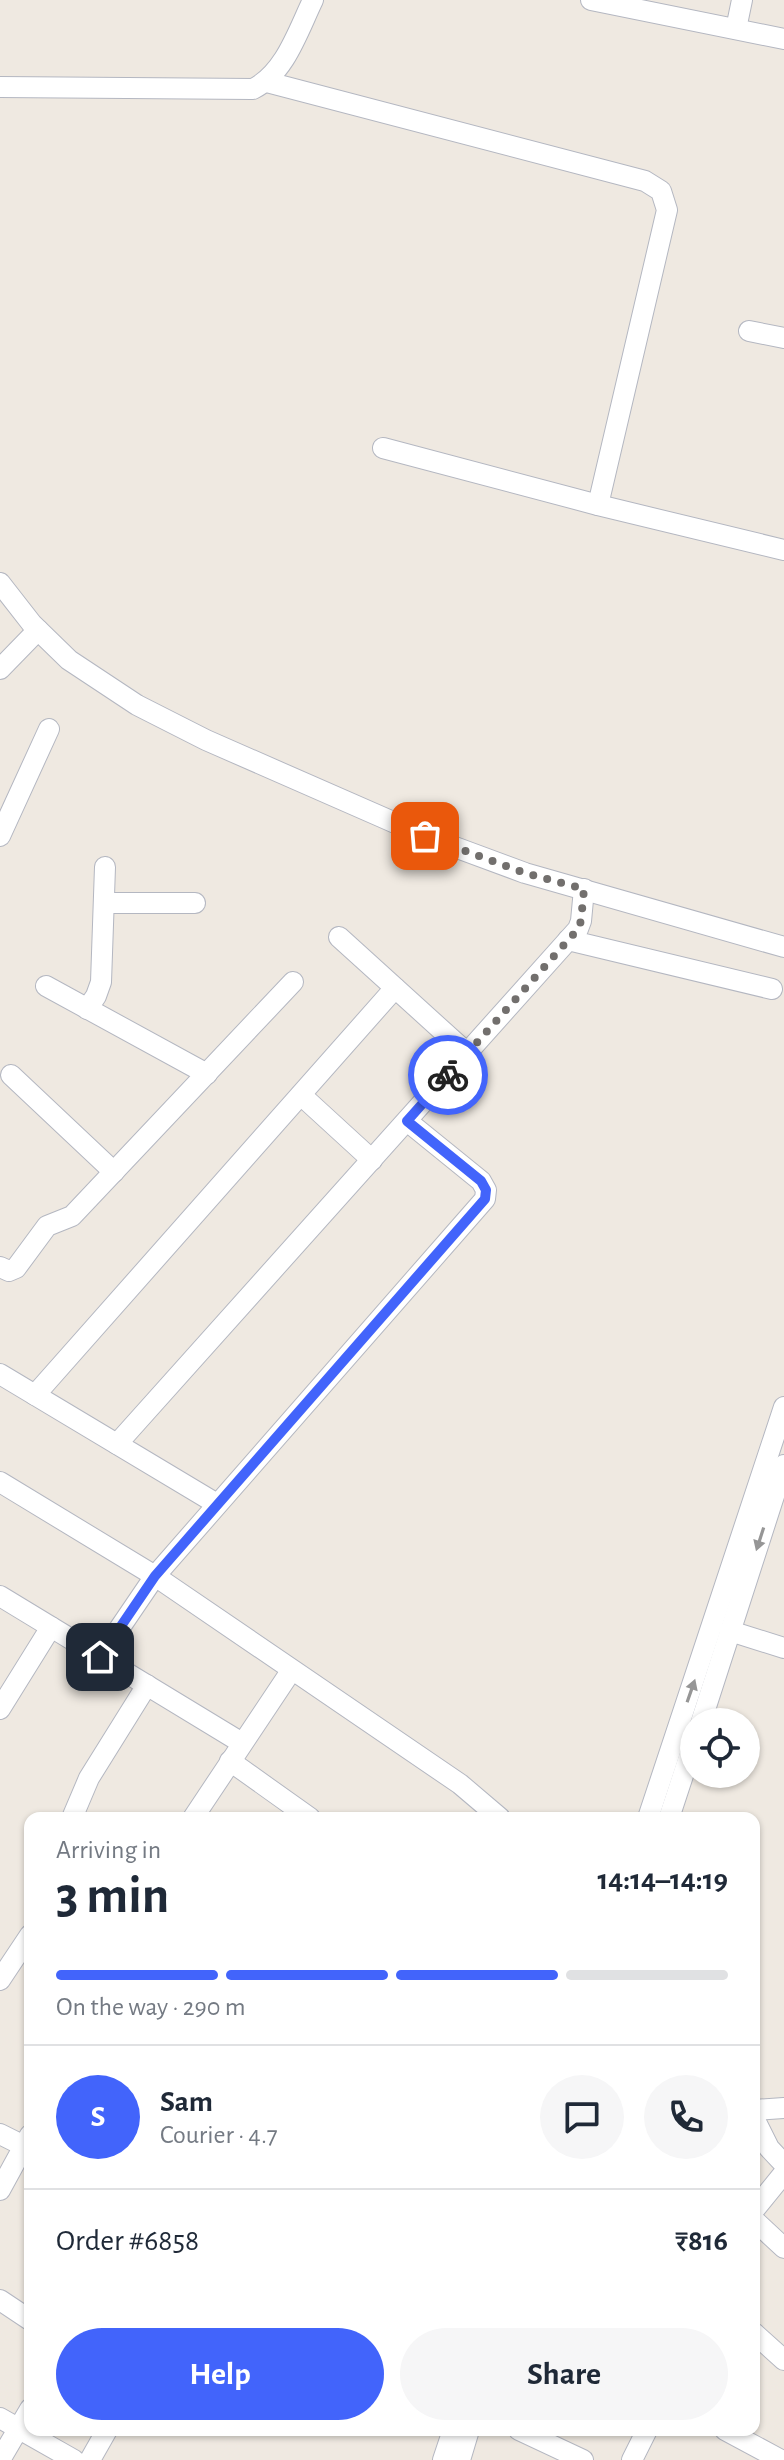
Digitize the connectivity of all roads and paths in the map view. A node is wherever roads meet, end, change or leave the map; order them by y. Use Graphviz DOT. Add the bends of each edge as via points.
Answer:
graph roads {
  1 [pos="313,0"];
  2 [pos="591,0"];
  3 [pos="742,0"];
  4 [pos="736,29"];
  5 [pos="784,39"];
  6 [pos="267,82"];
  7 [pos="0,87"];
  8 [pos="749,331"];
  9 [pos="784,338"];
  10 [pos="383,448"];
  11 [pos="598,505"];
  12 [pos="784,550"];
  13 [pos="0,583"];
  14 [pos="38,630"];
  15 [pos="0,669"];
  16 [pos="49,729"];
  17 [pos="0,836"];
  18 [pos="105,867"];
  19 [pos="584,889"];
  20 [pos="104,903"];
  21 [pos="195,903"];
  22 [pos="339,937"];
  23 [pos="568,940"];
  24 [pos="784,947"];
  25 [pos="293,982"];
  26 [pos="46,986"];
  27 [pos="395,988"];
  28 [pos="772,989"];
  29 [pos="87,1009"];
  30 [pos="467,1053"];
  31 [pos="207,1074"];
  32 [pos="11,1075"];
  33 [pos="301,1095"];
  34 [pos="407,1121"];
  35 [pos="372,1160"];
  36 [pos="114,1172"];
  37 [pos="0,1267"];
  38 [pos="0,1374"];
  39 [pos="35,1395"];
  40 [pos="784,1407"];
  41 [pos="117,1444"];
  42 [pos="784,1465"];
  43 [pos="0,1482"];
  44 [pos="217,1504"];
  45 [pos="155,1576"];
  46 [pos="0,1596"];
  47 [pos="51,1627"];
  48 [pos="730,1631"];
  49 [pos="784,1648"];
  50 [pos="100,1657"];
  51 [pos="291,1671"];
  52 [pos="147,1685"];
  53 [pos="705,1708"];
  54 [pos="0,1709"];
  55 [pos="242,1743"];
  56 [pos="230,1761"];
  57 [pos="680,1785"];
  58 [pos="74,1812"];
  59 [pos="197,1812"];
  60 [pos="301,1812"];
  61 [pos="493,1812"];
  62 [pos="650,1812"];
  63 [pos="671,1812"];
  64 [pos="24,1944"];
  65 [pos="0,1980"];
  66 [pos="784,2108"];
  67 [pos="760,2110"];
  68 [pos="760,2130"];
  69 [pos="0,2134"];
  70 [pos="24,2140"];
  71 [pos="24,2146"];
  72 [pos="784,2164"];
  73 [pos="784,2173"];
  74 [pos="0,2190"];
  75 [pos="760,2203"];
  76 [pos="760,2226"];
  77 [pos="784,2248"];
  78 [pos="0,2300"];
  79 [pos="24,2316"];
  80 [pos="760,2338"];
  81 [pos="784,2360"];
  82 [pos="0,2418"];
  83 [pos="24,2420"];
  84 [pos="19,2429"];
  85 [pos="24,2432"];
  86 [pos="31,2436"];
  87 [pos="104,2436"];
  88 [pos="451,2436"];
  89 [pos="467,2436"];
  90 [pos="532,2436"];
  91 [pos="644,2436"];
  92 [pos="736,2436"];
  93 [pos="0,2460"];
  94 [pos="74,2460"];
  95 [pos="90,2460"];
  96 [pos="443,2460"];
  97 [pos="460,2460"];
  98 [pos="583,2460"];
  99 [pos="632,2460"];
  100 [pos="781,2460"];
  1 -- 6 [label="street"];
  2 -- 4 [label="street"];
  3 -- 4 [label="street"];
  4 -- 5 [label="street"];
  6 -- 7 [label="street" via="253,89"];
  6 -- 11 [label="street" via="645,181 661,191 667,210"];
  8 -- 9 [label="street"];
  10 -- 11 [label="street"];
  11 -- 12 [label="street"];
  13 -- 14 [label="street"];
  14 -- 15 [label="street"];
  14 -- 19 [label="street" via="102,683 196,735 425,836"];
  16 -- 17 [label="street"];
  18 -- 20 [label="street"];
  19 -- 23 [label="street" via="581,921"];
  19 -- 24 [label="street"];
  20 -- 21 [label="street"];
  20 -- 29 [label="street" via="101,982"];
  22 -- 27 [label="street"];
  23 -- 28 [label="street"];
  23 -- 30 [label="street"];
  25 -- 31 [label="street"];
  26 -- 29 [label="street"];
  27 -- 30 [label="street"];
  27 -- 33 [label="street"];
  29 -- 31 [label="street"];
  30 -- 34 [label="street"];
  31 -- 36 [label="street"];
  32 -- 36 [label="street"];
  33 -- 35 [label="street"];
  33 -- 39 [label="street"];
  34 -- 35 [label="street"];
  34 -- 44 [label="street" via="481,1181 485,1199"];
  35 -- 41 [label="street"];
  36 -- 37 [label="street" via="72,1216 47,1226 16,1268"];
  38 -- 39 [label="street"];
  39 -- 41 [label="street"];
  62 -- 40 [label="street, one-way"];
  41 -- 44 [label="street"];
  42 -- 48 [label="street, one-way"];
  43 -- 45 [label="street"];
  44 -- 45 [label="street"];
  45 -- 50 [label="street"];
  45 -- 51 [label="street"];
  46 -- 47 [label="street"];
  47 -- 50 [label="street"];
  47 -- 54 [label="street"];
  48 -- 49 [label="street"];
  48 -- 53 [label="street"];
  50 -- 52 [label="street"];
  51 -- 55 [label="street"];
  51 -- 61 [label="street" via="460,1784"];
  52 -- 55 [label="street"];
  52 -- 58 [label="street" via="89,1778"];
  55 -- 56 [label="street"];
  56 -- 59 [label="street"];
  56 -- 60 [label="street"];
  57 -- 63 [label="street"];
  64 -- 65 [label="street"];
  66 -- 67 [label="street"];
  68 -- 72 [label="street"];
  69 -- 70 [label="street"];
  71 -- 74 [label="street"];
  73 -- 75 [label="street"];
  76 -- 77 [label="street"];
  78 -- 79 [label="street"];
  80 -- 81 [label="street"];
  82 -- 84 [label="street"];
  83 -- 84 [label="street"];
  84 -- 85 [label="street"];
  84 -- 93 [label="street"];
  86 -- 94 [label="street"];
  87 -- 95 [label="street"];
  88 -- 96 [label="street"];
  89 -- 97 [label="street"];
  90 -- 98 [label="street"];
  91 -- 99 [label="street"];
  92 -- 100 [label="street"];
}
